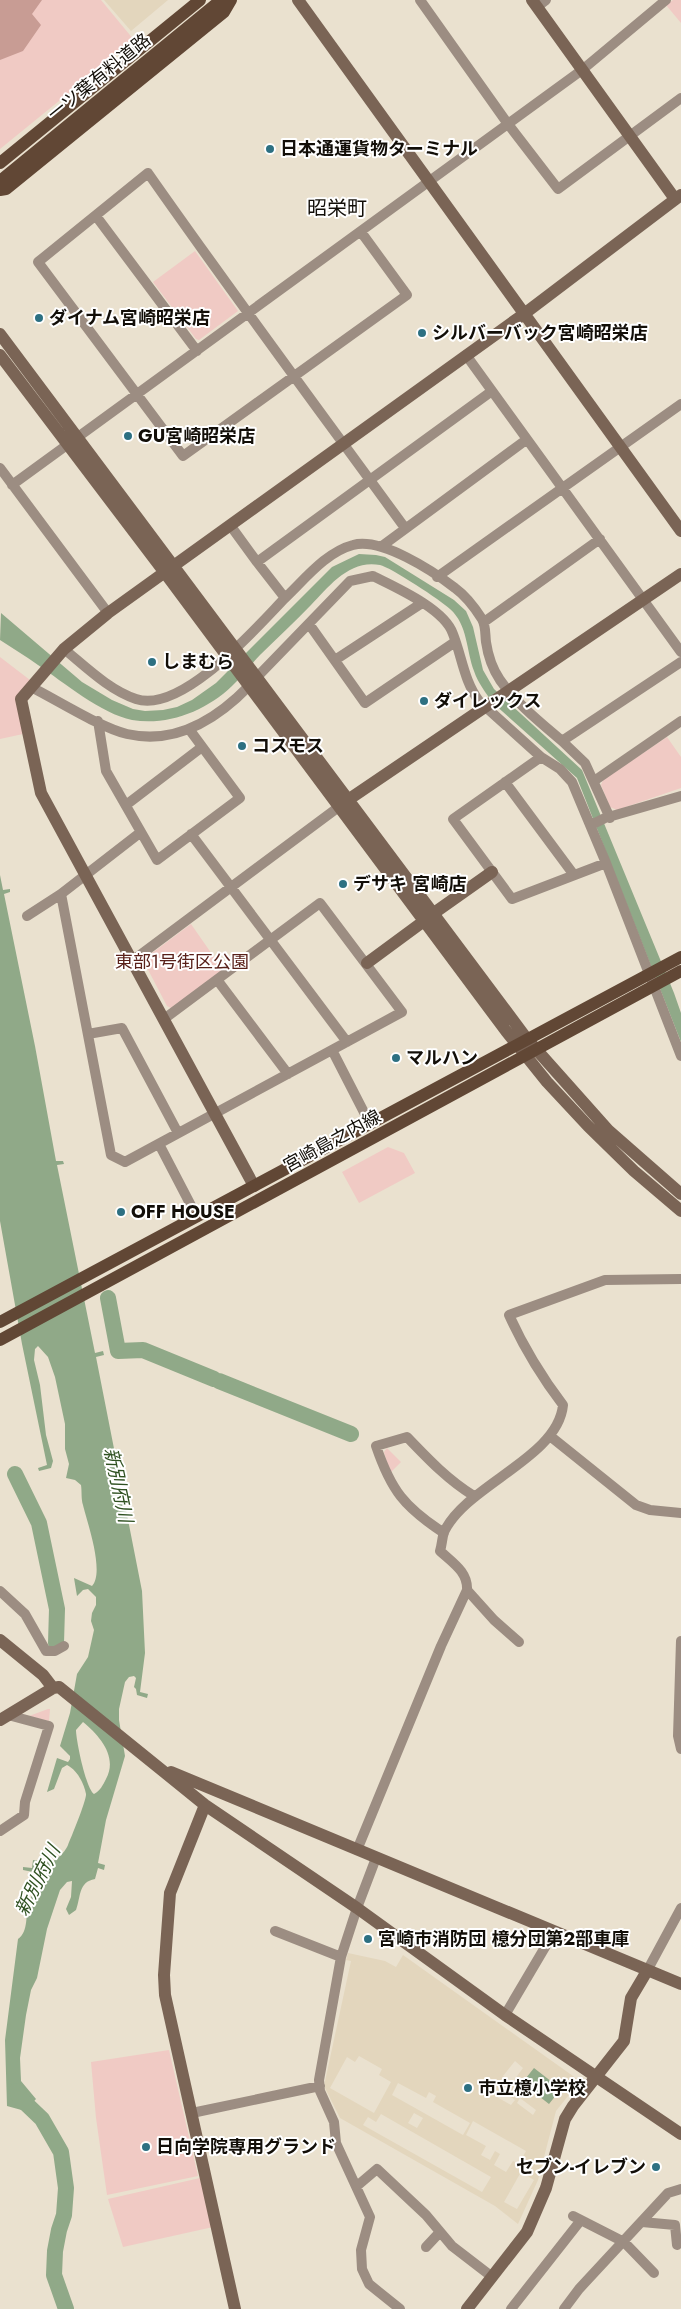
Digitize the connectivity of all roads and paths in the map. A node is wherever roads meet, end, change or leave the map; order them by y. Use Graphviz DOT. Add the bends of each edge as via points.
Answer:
graph roads {
  1 [pos="200,0"];
  2 [pos="221,0"];
  3 [pos="231,0"];
  4 [pos="298,0"];
  5 [pos="420,0"];
  6 [pos="666,0"];
  7 [pos="538,2"];
  8 [pos="582,70"];
  9 [pos="681,98"];
  10 [pos="508,124"];
  11 [pos="630,137"];
  12 [pos="0,163"];
  13 [pos="0,181"];
  14 [pos="429,182"];
  15 [pos="0,190"];
  16 [pos="679,200"];
  17 [pos="96,216"];
  18 [pos="361,232"];
  19 [pos="248,314"];
  20 [pos="524,314"];
  21 [pos="0,334"];
  22 [pos="197,351"];
  23 [pos="0,355"];
  24 [pos="466,355"];
  25 [pos="294,376"];
  26 [pos="492,391"];
  27 [pos="136,394"];
  28 [pos="680,407"];
  29 [pos="72,440"];
  30 [pos="526,440"];
  31 [pos="344,443"];
  32 [pos="621,448"];
  33 [pos="0,468"];
  34 [pos="370,480"];
  35 [pos="12,485"];
  36 [pos="562,488"];
  37 [pos="230,525"];
  38 [pos="405,528"];
  39 [pos="681,531"];
  40 [pos="600,540"];
  41 [pos="382,546"];
  42 [pos="257,562"];
  43 [pos="170,569"];
  44 [pos="681,574"];
  45 [pos="437,577"];
  46 [pos="286,598"];
  47 [pos="643,600"];
  48 [pos="422,603"];
  49 [pos="108,613"];
  50 [pos="484,622"];
  51 [pos="309,624"];
  52 [pos="455,642"];
  53 [pos="681,652"];
  54 [pos="61,653"];
  55 [pos="233,654"];
  56 [pos="335,660"];
  57 [pos="681,662"];
  58 [pos="251,679"];
  59 [pos="31,687"];
  60 [pos="505,692"];
  61 [pos="487,705"];
  62 [pos="98,721"];
  63 [pos="681,721"];
  64 [pos="189,729"];
  65 [pos="562,741"];
  66 [pos="202,747"];
  67 [pos="541,757"];
  68 [pos="594,781"];
  69 [pos="505,782"];
  70 [pos="681,796"];
  71 [pos="344,803"];
  72 [pos="126,805"];
  73 [pos="608,818"];
  74 [pos="591,825"];
  75 [pos="141,832"];
  76 [pos="192,834"];
  77 [pos="606,863"];
  78 [pos="492,872"];
  79 [pos="86,875"];
  80 [pos="574,875"];
  81 [pos="230,886"];
  82 [pos="61,894"];
  83 [pos="28,916"];
  84 [pos="429,917"];
  85 [pos="271,941"];
  86 [pos="681,957"];
  87 [pos="132,961"];
  88 [pos="367,962"];
  89 [pos="681,972"];
  90 [pos="658,977"];
  91 [pos="218,980"];
  92 [pos="164,1019"];
  93 [pos="88,1034"];
  94 [pos="346,1042"];
  95 [pos="522,1042"];
  96 [pos="332,1050"];
  97 [pos="532,1052"];
  98 [pos="681,1056"];
  99 [pos="288,1074"];
  100 [pos="215,1114"];
  101 [pos="370,1124"];
  102 [pos="178,1133"];
  103 [pos="158,1144"];
  104 [pos="254,1186"];
  105 [pos="681,1194"];
  106 [pos="681,1211"];
  107 [pos="197,1217"];
  108 [pos="681,1279"];
  109 [pos="0,1322"];
  110 [pos="4,1338"];
  111 [pos="550,1436"];
  112 [pos="474,1496"];
  113 [pos="681,1513"];
  114 [pos="444,1533"];
  115 [pos="467,1590"];
  116 [pos="0,1591"];
  117 [pos="0,1640"];
  118 [pos="681,1641"];
  119 [pos="519,1642"];
  120 [pos="64,1646"];
  121 [pos="56,1687"];
  122 [pos="4,1718"];
  123 [pos="681,1748"];
  124 [pos="160,1767"];
  125 [pos="205,1805"];
  126 [pos="0,1831"];
  127 [pos="357,1850"];
  128 [pos="376,1858"];
  129 [pos="357,1908"];
  130 [pos="681,1908"];
  131 [pos="275,1931"];
  132 [pos="554,1932"];
  133 [pos="341,1957"];
  134 [pos="647,1971"];
  135 [pos="681,1984"];
  136 [pos="505,2016"];
  137 [pos="595,2077"];
  138 [pos="320,2086"];
  139 [pos="192,2113"];
  140 [pos="681,2134"];
  141 [pos="681,2143"];
  142 [pos="357,2186"];
  143 [pos="681,2189"];
  144 [pos="642,2222"];
  145 [pos="440,2232"];
  146 [pos="624,2242"];
  147 [pos="677,2245"];
  148 [pos="426,2247"];
  149 [pos="654,2273"];
  150 [pos="491,2276"];
  151 [pos="235,2309"];
  152 [pos="400,2309"];
  153 [pos="467,2309"];
  154 [pos="511,2309"];
  155 [pos="564,2309"];
  1 -- 12 [label="main road, 一ツ葉有料道路"];
  2 -- 13 [label="main road, 一ツ葉有料道路"];
  3 -- 15 [label="main road" via="224,12 145,78 6,189"];
  4 -- 14 [label="street"];
  5 -- 10 [label="street"];
  6 -- 8 [label="street"];
  7 -- 8 [label="street"];
  8 -- 10 [label="street"];
  8 -- 11 [label="street"];
  9 -- 11 [label="street"];
  10 -- 11 [label="street" via="558,189"];
  10 -- 14 [label="street"];
  11 -- 16 [label="street"];
  14 -- 18 [label="street"];
  14 -- 20 [label="street"];
  16 -- 20 [label="street"];
  17 -- 19 [label="street" via="148,173"];
  17 -- 22 [label="street"];
  17 -- 27 [label="street" via="38,262"];
  18 -- 19 [label="street"];
  18 -- 25 [label="street" via="407,294"];
  19 -- 22 [label="street"];
  19 -- 25 [label="street"];
  20 -- 24 [label="street"];
  20 -- 32 [label="street"];
  21 -- 29 [label="street"];
  22 -- 27 [label="street"];
  23 -- 29 [label="street"];
  24 -- 26 [label="street"];
  24 -- 31 [label="street"];
  25 -- 27 [label="street" via="183,456"];
  25 -- 31 [label="street"];
  26 -- 30 [label="street"];
  26 -- 34 [label="street"];
  27 -- 29 [label="street"];
  28 -- 32 [label="street"];
  29 -- 35 [label="street"];
  29 -- 43 [label="street"];
  30 -- 36 [label="street"];
  30 -- 38 [label="street"];
  31 -- 34 [label="street"];
  31 -- 37 [label="street"];
  32 -- 36 [label="street"];
  32 -- 39 [label="street"];
  33 -- 35 [label="street"];
  34 -- 38 [label="street"];
  34 -- 42 [label="street"];
  35 -- 49 [label="street"];
  36 -- 40 [label="street"];
  36 -- 45 [label="street"];
  37 -- 42 [label="street"];
  37 -- 43 [label="street"];
  38 -- 41 [label="street"];
  40 -- 47 [label="street"];
  40 -- 50 [label="street"];
  41 -- 45 [label="street"];
  41 -- 46 [label="street" via="368,543 342,549 321,564"];
  42 -- 46 [label="street"];
  43 -- 49 [label="street"];
  43 -- 55 [label="street"];
  44 -- 47 [label="street"];
  45 -- 50 [label="street" via="456,588"];
  46 -- 55 [label="street"];
  47 -- 53 [label="street"];
  47 -- 60 [label="street"];
  48 -- 51 [label="street" via="373,576 350,581"];
  48 -- 52 [label="street" via="446,620"];
  48 -- 56 [label="street"];
  49 -- 54 [label="street"];
  50 -- 60 [label="street" via="490,661"];
  51 -- 56 [label="street"];
  51 -- 58 [label="street"];
  52 -- 56 [label="street" via="366,703"];
  52 -- 61 [label="street" via="472,691"];
  54 -- 55 [label="street" via="115,688 147,701 168,698 188,688"];
  54 -- 59 [label="street"];
  55 -- 58 [label="street"];
  57 -- 65 [label="street"];
  58 -- 64 [label="street" via="223,709"];
  58 -- 71 [label="street"];
  59 -- 62 [label="street"];
  59 -- 79 [label="street" via="21,699 41,793"];
  60 -- 61 [label="street"];
  60 -- 65 [label="street"];
  61 -- 67 [label="street"];
  61 -- 71 [label="street"];
  62 -- 64 [label="street" via="126,734 152,737"];
  62 -- 72 [label="street" via="106,771"];
  63 -- 68 [label="street"];
  64 -- 66 [label="street"];
  65 -- 68 [label="street" via="585,763"];
  66 -- 72 [label="street"];
  66 -- 76 [label="street" via="240,798"];
  67 -- 69 [label="street"];
  67 -- 74 [label="street" via="560,769 572,782"];
  68 -- 73 [label="street"];
  69 -- 78 [label="street" via="453,818"];
  69 -- 80 [label="street"];
  70 -- 73 [label="street"];
  71 -- 81 [label="street"];
  71 -- 84 [label="street"];
  72 -- 75 [label="street"];
  73 -- 74 [label="street"];
  74 -- 77 [label="street"];
  75 -- 76 [label="street" via="157,860"];
  75 -- 79 [label="street"];
  76 -- 81 [label="street"];
  77 -- 80 [label="street"];
  77 -- 90 [label="street"];
  78 -- 80 [label="street" via="512,899"];
  78 -- 84 [label="street"];
  79 -- 82 [label="street"];
  79 -- 87 [label="street"];
  81 -- 85 [label="street"];
  81 -- 87 [label="street"];
  82 -- 83 [label="street"];
  82 -- 93 [label="street"];
  84 -- 88 [label="street"];
  84 -- 95 [label="street"];
  85 -- 88 [label="street" via="320,903"];
  85 -- 91 [label="street"];
  85 -- 94 [label="street"];
  86 -- 90 [label="main road, 宮崎島之内線"];
  87 -- 92 [label="street"];
  88 -- 94 [label="street" via="402,1012"];
  89 -- 90 [label="main road, 宮崎島之内線"];
  90 -- 95 [label="main road, 宮崎島之内線"];
  90 -- 97 [label="main road, 宮崎島之内線"];
  90 -- 98 [label="street"];
  91 -- 92 [label="street"];
  91 -- 99 [label="street"];
  92 -- 100 [label="street"];
  93 -- 102 [label="street" via="122,1028"];
  93 -- 103 [label="street" via="112,1155 125,1162"];
  94 -- 96 [label="street"];
  95 -- 97 [label="street"];
  95 -- 101 [label="main road, 宮崎島之内線"];
  96 -- 99 [label="street"];
  96 -- 101 [label="street"];
  97 -- 105 [label="street" via="608,1130"];
  97 -- 106 [label="street" via="547,1082 588,1126"];
  97 -- 110 [label="main road, 宮崎島之内線"];
  99 -- 100 [label="street"];
  100 -- 102 [label="street"];
  100 -- 104 [label="street"];
  101 -- 104 [label="main road, 宮崎島之内線"];
  102 -- 103 [label="street"];
  103 -- 107 [label="street"];
  104 -- 107 [label="main road, 宮崎島之内線"];
  107 -- 109 [label="main road, 宮崎島之内線"];
  108 -- 111 [label="street" via="606,1280 509,1315 535,1366 563,1405 562,1414"];
  111 -- 112 [label="street"];
  111 -- 113 [label="street" via="636,1504 650,1510"];
  112 -- 114 [label="street"];
  112 -- 114 [label="street" via="437,1468 407,1437 376,1446 390,1484 423,1520"];
  114 -- 115 [label="street" via="440,1551 462,1570 468,1580"];
  115 -- 119 [label="street"];
  115 -- 127 [label="street"];
  116 -- 120 [label="street" via="25,1614 46,1651"];
  117 -- 121 [label="street"];
  118 -- 123 [label="street" via="678,1736"];
  121 -- 122 [label="street"];
  121 -- 124 [label="street"];
  122 -- 126 [label="street" via="49,1726 24,1815"];
  124 -- 125 [label="street"];
  124 -- 127 [label="street"];
  125 -- 129 [label="street"];
  125 -- 139 [label="street" via="170,1893 164,1976"];
  127 -- 128 [label="street"];
  128 -- 129 [label="street"];
  128 -- 132 [label="street"];
  129 -- 133 [label="street"];
  129 -- 136 [label="street"];
  130 -- 134 [label="street"];
  131 -- 133 [label="street"];
  132 -- 134 [label="street"];
  132 -- 136 [label="street"];
  133 -- 138 [label="street"];
  134 -- 135 [label="street"];
  134 -- 137 [label="street" via="631,1998 624,2041"];
  136 -- 137 [label="street"];
  137 -- 140 [label="street"];
  137 -- 141 [label="street" via="607,2090"];
  137 -- 150 [label="street" via="565,2120 546,2188 527,2232"];
  138 -- 139 [label="street"];
  138 -- 142 [label="street" via="334,2122 336,2144"];
  139 -- 151 [label="street"];
  142 -- 145 [label="street" via="377,2169"];
  142 -- 152 [label="street" via="370,2217 360,2250 362,2269 369,2284"];
  143 -- 144 [label="street" via="668,2193"];
  144 -- 146 [label="street"];
  144 -- 147 [label="street" via="675,2225"];
  145 -- 148 [label="street"];
  145 -- 150 [label="street" via="452,2246"];
  146 -- 149 [label="street"];
  146 -- 154 [label="street" via="577,2218"];
  146 -- 155 [label="street"];
  150 -- 153 [label="street"];
}
